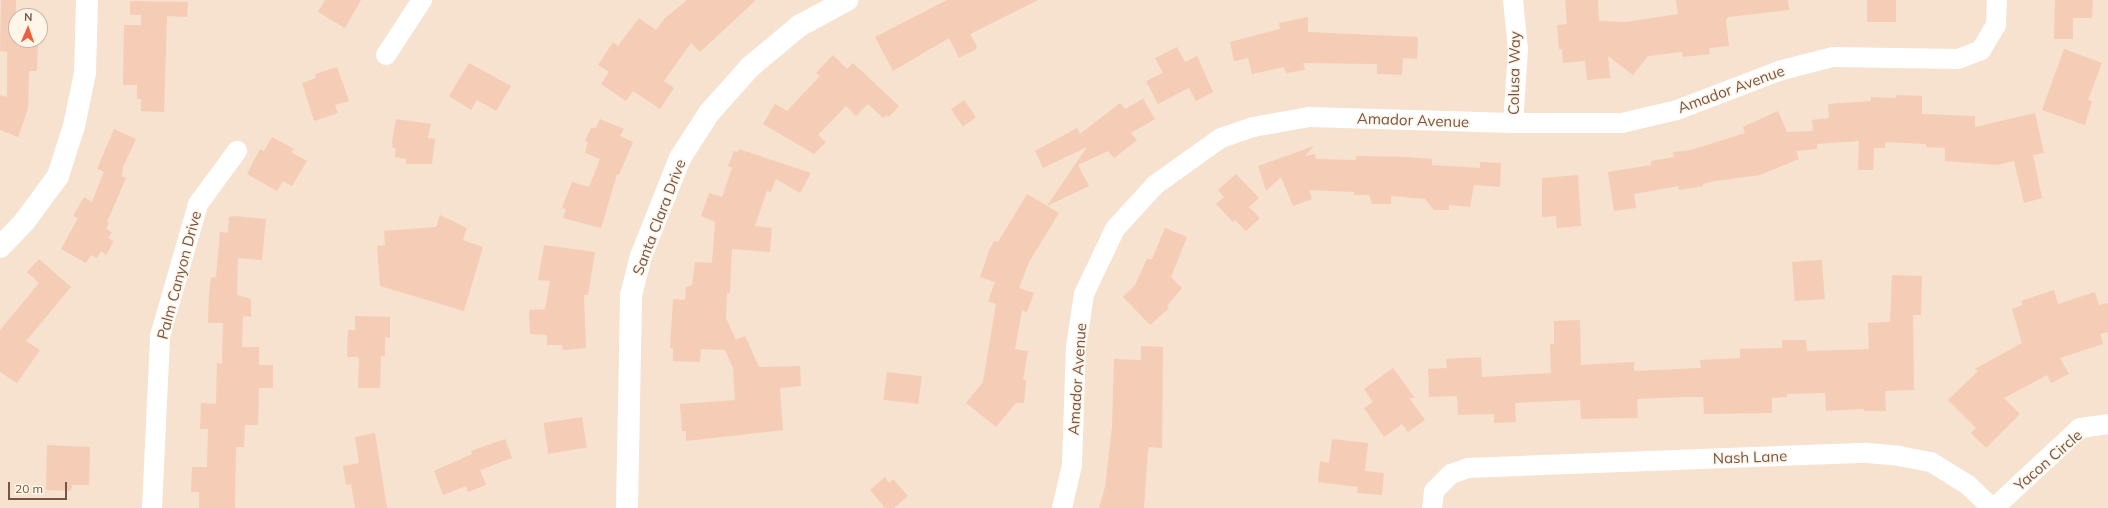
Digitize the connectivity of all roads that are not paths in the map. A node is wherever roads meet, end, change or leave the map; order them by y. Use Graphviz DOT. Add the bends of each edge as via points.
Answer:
graph roads {
  1 [pos="87,0"];
  2 [pos="422,0"];
  3 [pos="846,0"];
  4 [pos="1513,0"];
  5 [pos="1997,6"];
  6 [pos="386,55"];
  7 [pos="1513,123"];
  8 [pos="237,151"];
  9 [pos="0,247"];
  10 [pos="2108,424"];
  11 [pos="152,508"];
  12 [pos="627,508"];
  13 [pos="1062,508"];
  14 [pos="1432,508"];
  15 [pos="1993,508"];
  1 -- 9 [label="street" via="85,73 74,126 58,176 25,220"];
  2 -- 6 [label="street"];
  3 -- 12 [label="street, Santa Clara Drive" via="799,26 750,67 709,113 680,158 641,256 632,295"];
  4 -- 7 [label="street, Colusa Way" via="1518,50"];
  5 -- 7 [label="street, Amador Avenue" via="1996,25 1981,50 1958,59 1832,57 1782,70 1676,110 1622,122"];
  7 -- 13 [label="street, Amador Avenue" via="1309,117 1253,127 1221,138 1155,185 1115,229 1084,294 1076,347 1072,466"];
  8 -- 11 [label="street, Palm Canyon Drive" via="198,204 160,336"];
  10 -- 15 [label="street, Yacon Circle" via="2080,428"];
  14 -- 15 [label="street, Nash Lane" via="1434,491 1452,474 1468,468 1867,453 1931,462 1968,485"];
}
